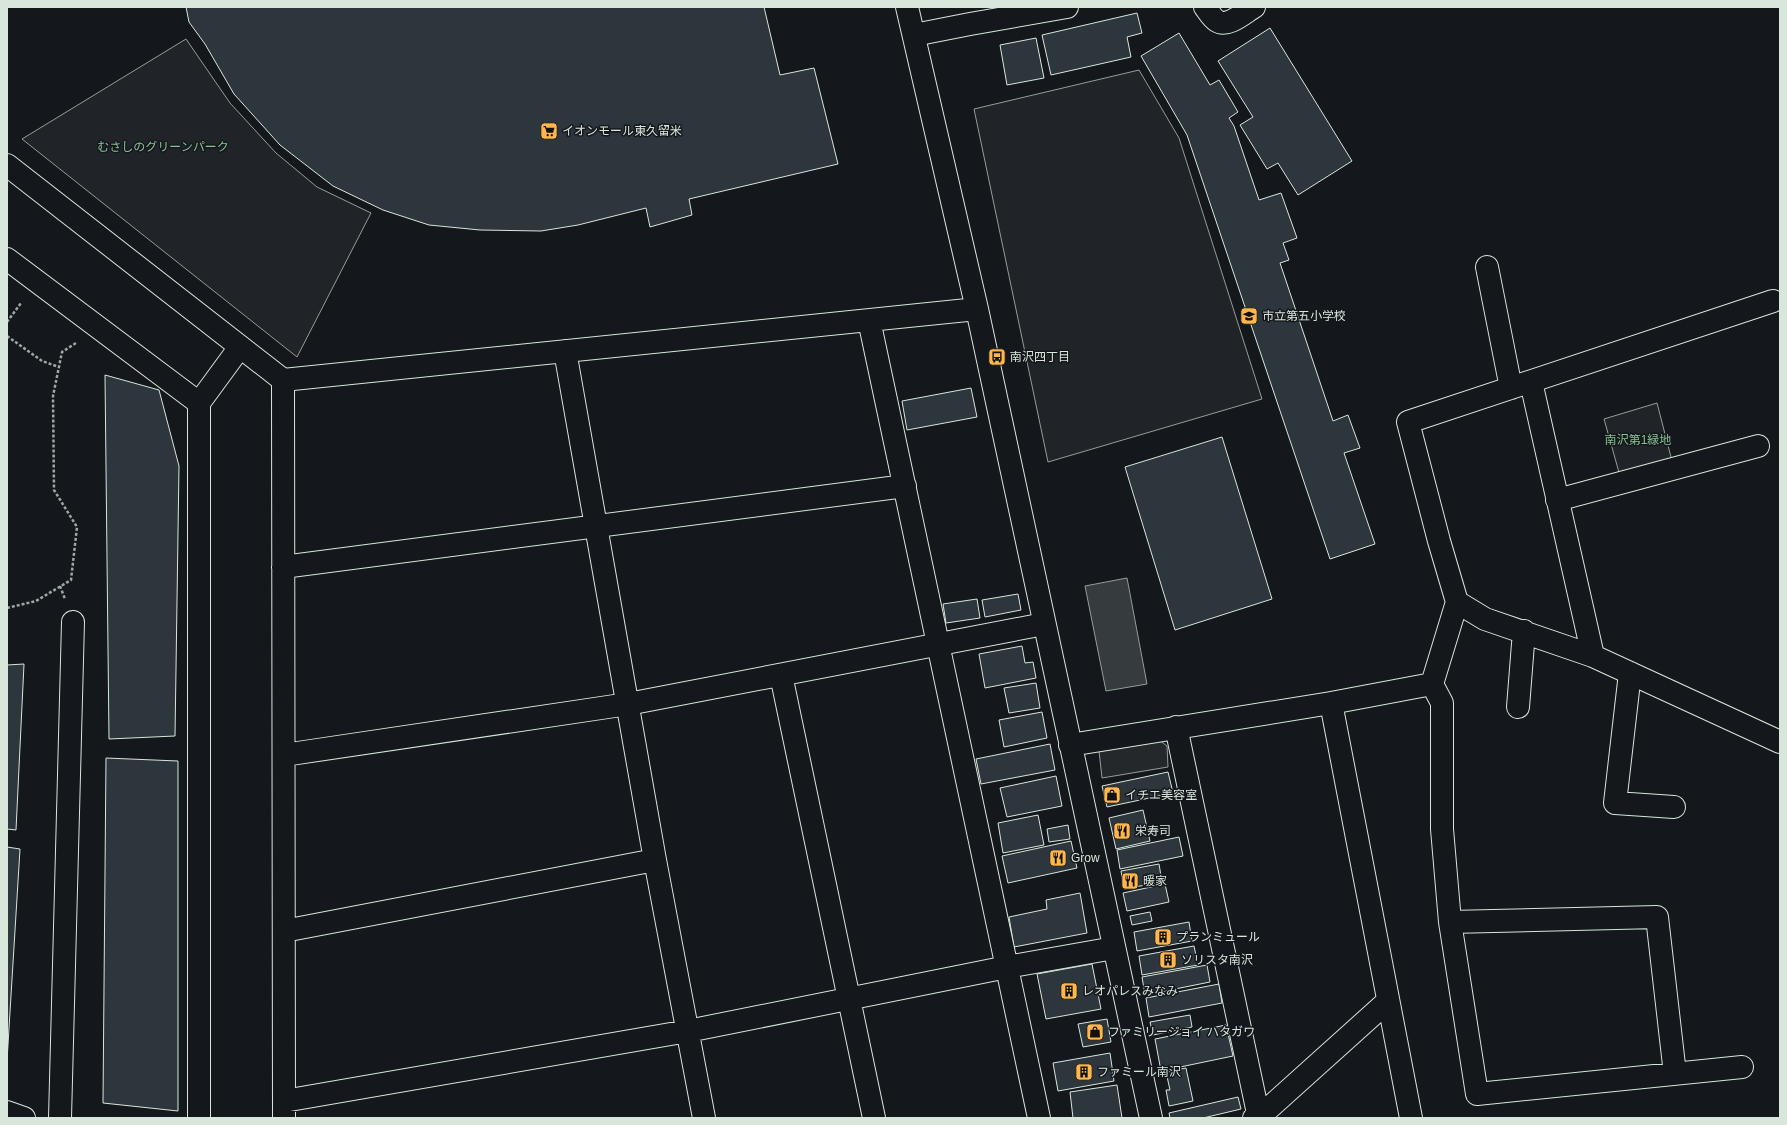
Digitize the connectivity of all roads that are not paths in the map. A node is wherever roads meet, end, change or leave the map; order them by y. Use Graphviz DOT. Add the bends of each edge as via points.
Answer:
graph roads {
  1 [pos="907,7"];
  2 [pos="1067,7"];
  3 [pos="1205,7"];
  4 [pos="1254,7"];
  5 [pos="914,35"];
  6 [pos="7,165"];
  7 [pos="7,259"];
  8 [pos="1487,267"];
  9 [pos="1773,302"];
  10 [pos="977,309"];
  11 [pos="870,320"];
  12 [pos="240,347"];
  13 [pos="565,351"];
  14 [pos="283,380"];
  15 [pos="1521,385"];
  16 [pos="199,403"];
  17 [pos="1758,446"];
  18 [pos="905,486"];
  19 [pos="1557,500"];
  20 [pos="597,526"];
  21 [pos="283,566"];
  22 [pos="1457,602"];
  23 [pos="73,622"];
  24 [pos="1044,624"];
  25 [pos="1524,631"];
  26 [pos="938,644"];
  27 [pos="1593,656"];
  28 [pos="1630,673"];
  29 [pos="781,676"];
  30 [pos="1432,684"];
  31 [pos="1331,703"];
  32 [pos="628,704"];
  33 [pos="1518,707"];
  34 [pos="1176,727"];
  35 [pos="1780,742"];
  36 [pos="1070,746"];
  37 [pos="284,755"];
  38 [pos="1674,807"];
  39 [pos="656,860"];
  40 [pos="1450,922"];
  41 [pos="284,931"];
  42 [pos="1114,948"];
  43 [pos="1008,967"];
  44 [pos="849,998"];
  45 [pos="1388,1001"];
  46 [pos="688,1030"];
  47 [pos="1742,1067"];
  48 [pos="1675,1074"];
  49 [pos="284,1110"];
  50 [pos="7,1112"];
  51 [pos="24,1118"];
  52 [pos="60,1118"];
  53 [pos="199,1118"];
  54 [pos="704,1118"];
  55 [pos="874,1118"];
  56 [pos="1039,1118"];
  57 [pos="1151,1118"];
  58 [pos="1257,1118"];
  59 [pos="1411,1118"];
  1 -- 5 [label="street"];
  2 -- 5 [label="street"];
  3 -- 4 [label="street" via="1216,21 1222,23 1229,22"];
  5 -- 10 [label="street"];
  6 -- 12 [label="street"];
  7 -- 16 [label="street"];
  8 -- 15 [label="street"];
  9 -- 15 [label="street"];
  10 -- 11 [label="street"];
  10 -- 24 [label="street"];
  11 -- 13 [label="street"];
  11 -- 18 [label="street"];
  12 -- 14 [label="street"];
  12 -- 16 [label="street"];
  13 -- 14 [label="street"];
  13 -- 20 [label="street"];
  14 -- 21 [label="street"];
  15 -- 19 [label="street"];
  15 -- 22 [label="street" via="1408,422"];
  16 -- 53 [label="street"];
  17 -- 19 [label="street"];
  18 -- 20 [label="street"];
  18 -- 26 [label="street"];
  19 -- 27 [label="street"];
  20 -- 21 [label="street"];
  20 -- 32 [label="street"];
  21 -- 37 [label="street"];
  22 -- 25 [label="street" via="1485,619"];
  22 -- 30 [label="street"];
  23 -- 52 [label="street"];
  24 -- 26 [label="street"];
  24 -- 36 [label="street"];
  25 -- 27 [label="street"];
  25 -- 33 [label="street"];
  26 -- 29 [label="street"];
  26 -- 43 [label="street"];
  27 -- 28 [label="street"];
  28 -- 35 [label="street"];
  28 -- 38 [label="street" via="1614,803"];
  29 -- 32 [label="street"];
  29 -- 44 [label="street"];
  30 -- 31 [label="street"];
  30 -- 40 [label="street" via="1442,703 1442,829"];
  31 -- 34 [label="street"];
  31 -- 45 [label="street"];
  32 -- 37 [label="street"];
  32 -- 39 [label="street"];
  34 -- 36 [label="street"];
  34 -- 58 [label="street"];
  36 -- 42 [label="street"];
  37 -- 41 [label="street"];
  39 -- 41 [label="street"];
  39 -- 46 [label="street"];
  40 -- 48 [label="street" via="1657,917"];
  40 -- 48 [label="street" via="1477,1094"];
  41 -- 49 [label="street"];
  42 -- 43 [label="street"];
  42 -- 57 [label="street"];
  43 -- 44 [label="street"];
  43 -- 56 [label="street"];
  44 -- 46 [label="street"];
  44 -- 55 [label="street"];
  45 -- 58 [label="street"];
  45 -- 59 [label="street"];
  46 -- 49 [label="street"];
  46 -- 54 [label="street"];
  47 -- 48 [label="street"];
  50 -- 51 [label="street"];
}
